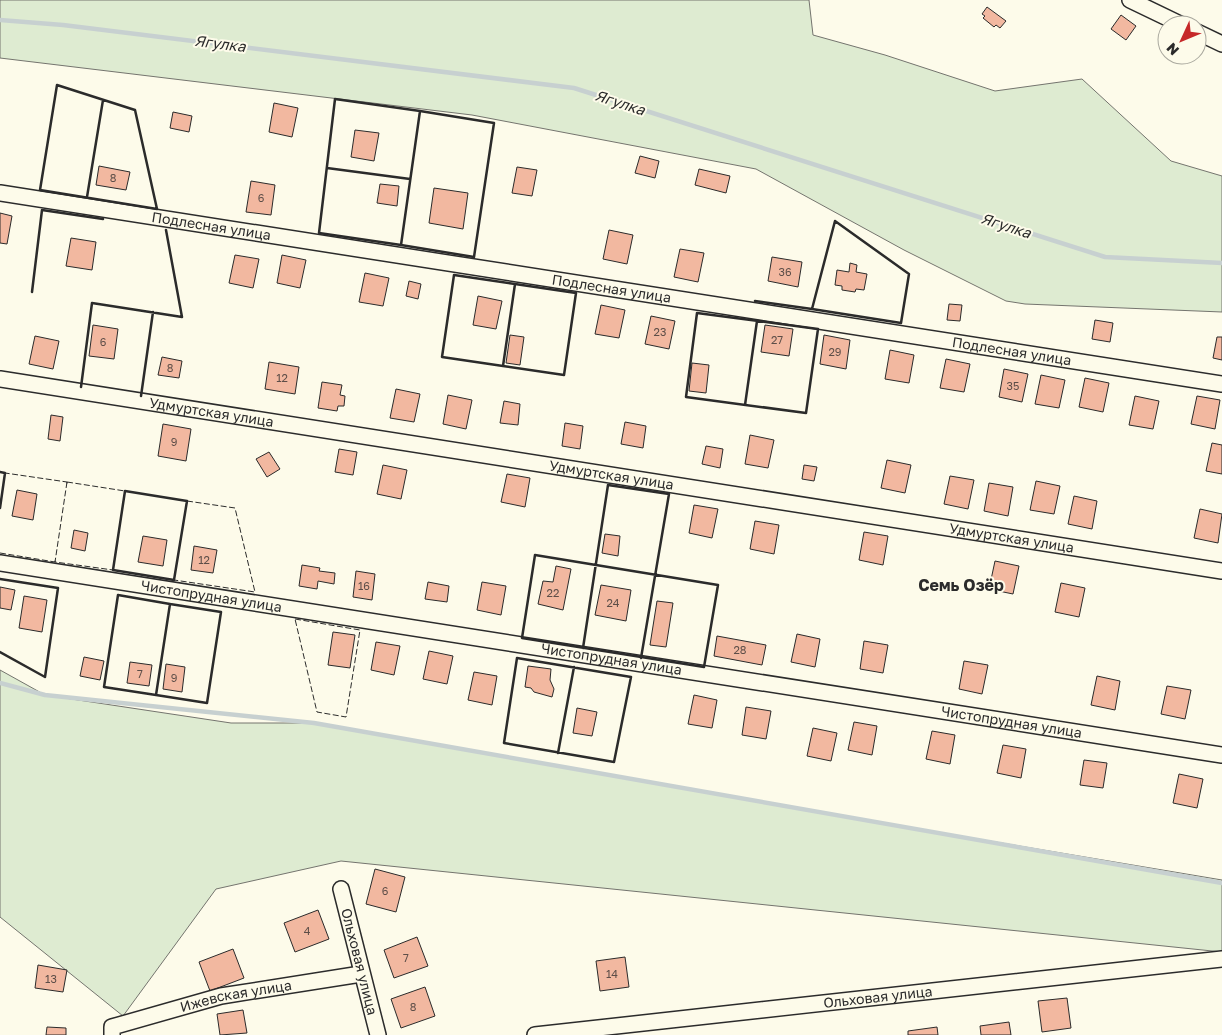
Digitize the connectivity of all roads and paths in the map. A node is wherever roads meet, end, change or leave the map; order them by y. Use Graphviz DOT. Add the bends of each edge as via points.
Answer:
graph roads {
  1 [pos="1130,0"];
  2 [pos="1161,15"];
  3 [pos="1207,37"];
  4 [pos="1222,44"];
  5 [pos="0,193"];
  6 [pos="0,379"];
  7 [pos="1222,384"];
  8 [pos="0,563"];
  9 [pos="1222,571"];
  10 [pos="1222,756"];
  11 [pos="341,889"];
  12 [pos="1222,959"];
  13 [pos="362,974"];
  14 [pos="112,1031"];
  15 [pos="378,1035"];
  16 [pos="535,1035"];
  1 -- 2 [label="street"];
  3 -- 4 [label="street"];
  5 -- 7 [label="street, Подлесная улица"];
  6 -- 9 [label="street, Удмуртская улица"];
  8 -- 10 [label="street, Чистопрудная улица"];
  11 -- 13 [label="street, Ольховая улица"];
  12 -- 16 [label="street, Ольховая улица"];
  13 -- 14 [label="street, Ижевская улица" via="221,996"];
  13 -- 15 [label="street, Ольховая улица"];
}
